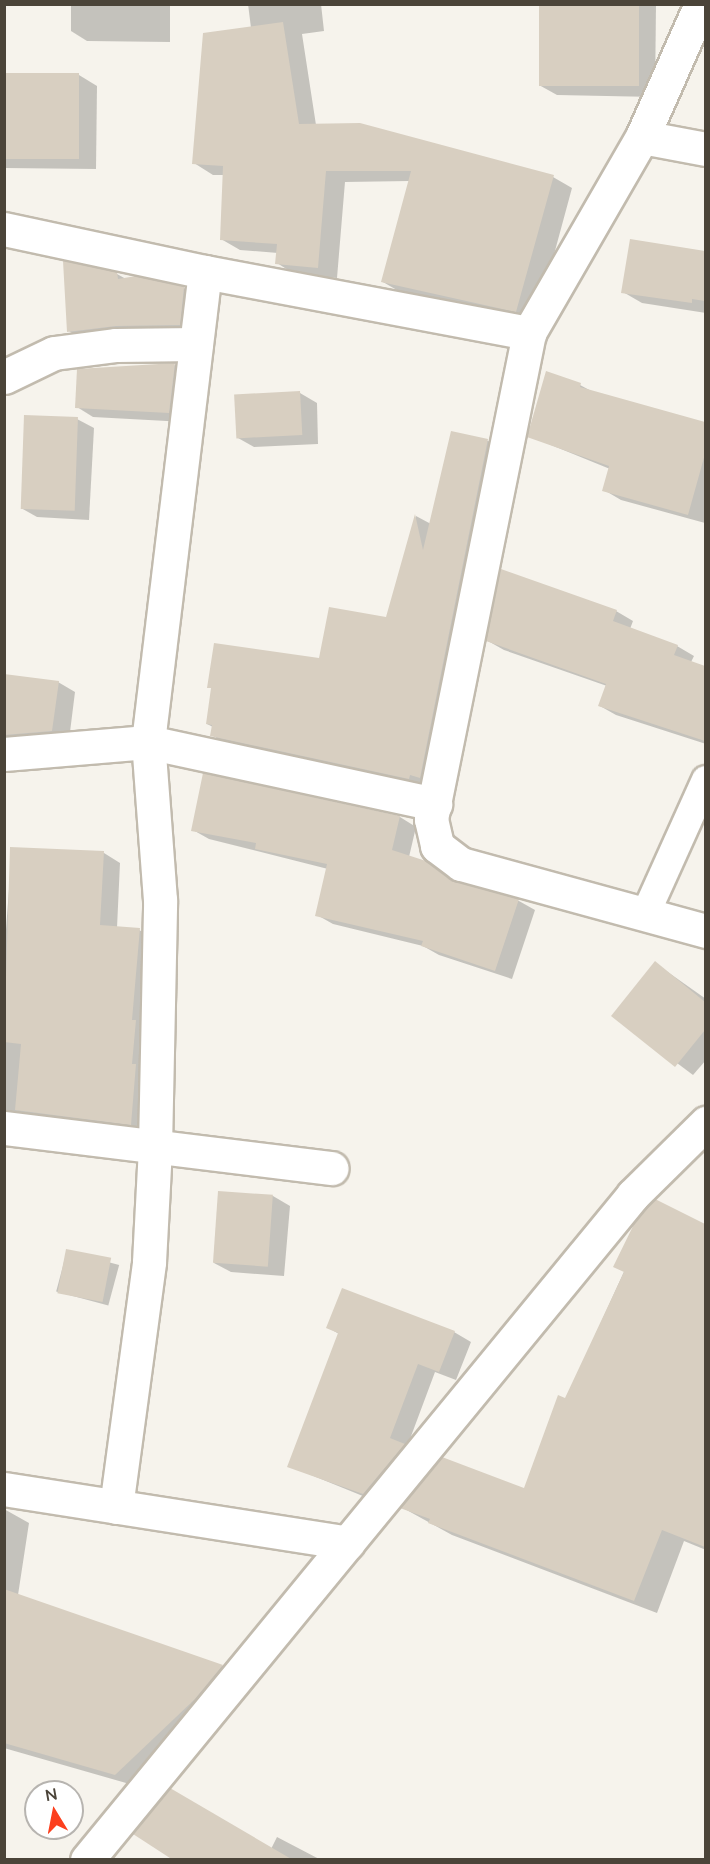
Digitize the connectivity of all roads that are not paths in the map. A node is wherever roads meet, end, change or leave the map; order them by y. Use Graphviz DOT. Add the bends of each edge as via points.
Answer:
graph roads {
  1 [pos="701,4"];
  2 [pos="642,137"];
  3 [pos="705,149"];
  4 [pos="4,229"];
  5 [pos="205,272"];
  6 [pos="529,333"];
  7 [pos="196,344"];
  8 [pos="4,377"];
  9 [pos="148,742"];
  10 [pos="4,754"];
  11 [pos="705,780"];
  12 [pos="435,804"];
  13 [pos="645,915"];
  14 [pos="705,931"];
  15 [pos="705,1122"];
  16 [pos="4,1128"];
  17 [pos="155,1147"];
  18 [pos="332,1168"];
  19 [pos="4,1489"];
  20 [pos="116,1507"];
  21 [pos="348,1543"];
  22 [pos="87,1860"];
  1 -- 2 [label="street"];
  2 -- 3 [label="street"];
  2 -- 6 [label="street"];
  4 -- 5 [label="street"];
  5 -- 6 [label="street"];
  5 -- 7 [label="street"];
  6 -- 12 [label="street"];
  7 -- 8 [label="street" via="117,345 54,353"];
  7 -- 9 [label="street"];
  9 -- 10 [label="street"];
  9 -- 12 [label="street"];
  9 -- 17 [label="street" via="159,900"];
  11 -- 13 [label="lane"];
  12 -- 13 [label="street" via="431,819 437,846 461,864"];
  13 -- 14 [label="street"];
  15 -- 21 [label="street" via="633,1195"];
  16 -- 17 [label="street"];
  17 -- 18 [label="street"];
  17 -- 20 [label="street" via="149,1262"];
  19 -- 20 [label="street"];
  20 -- 21 [label="street"];
  21 -- 22 [label="street"];
}
